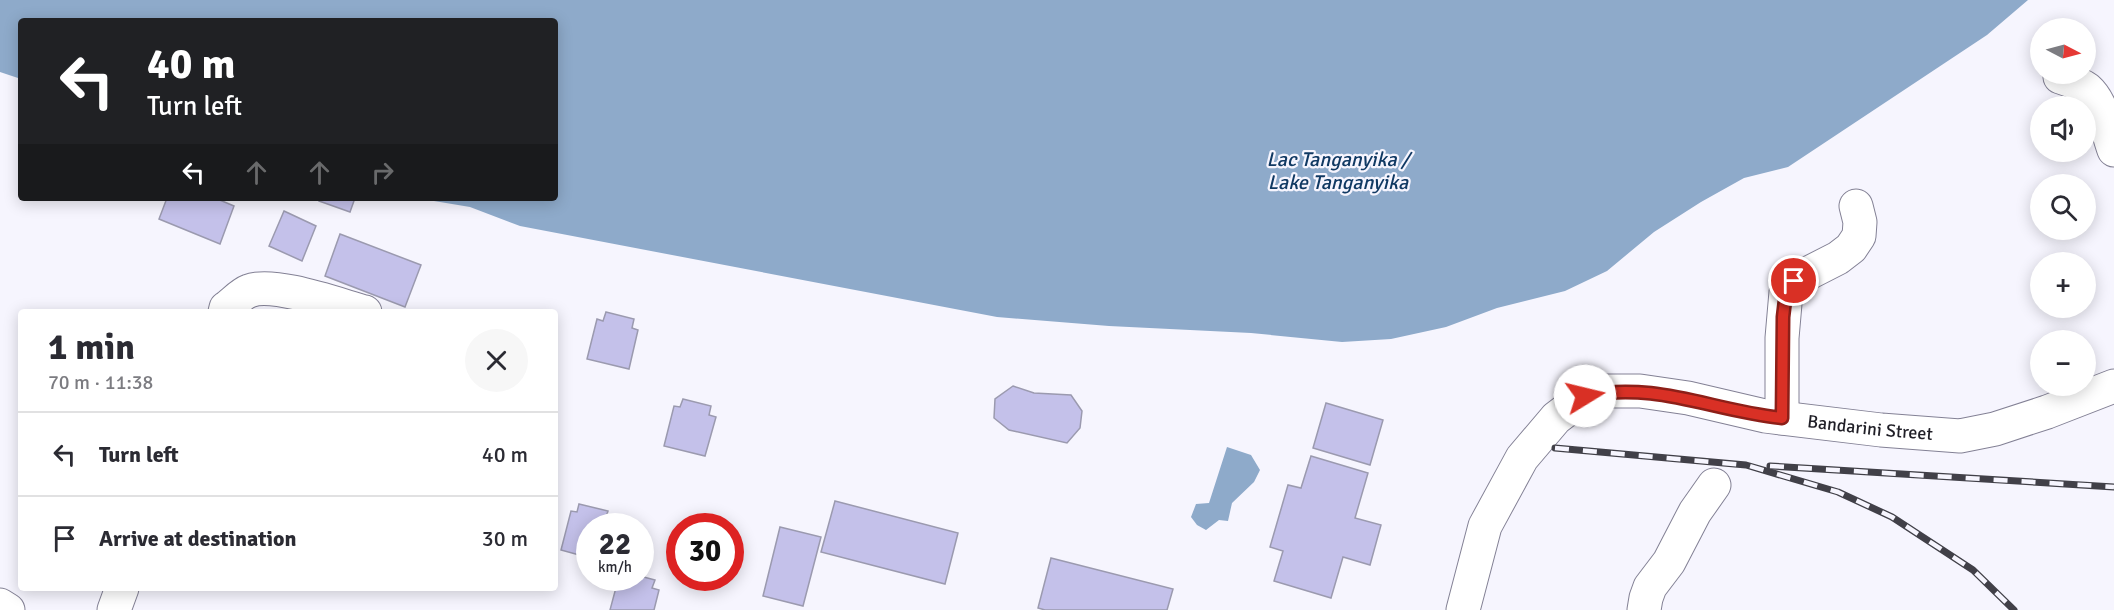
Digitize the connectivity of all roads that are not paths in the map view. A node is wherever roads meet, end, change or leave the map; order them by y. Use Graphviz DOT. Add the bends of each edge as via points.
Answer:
graph roads {
  1 [pos="2079,84"];
  2 [pos="2114,150"];
  3 [pos="1856,206"];
  4 [pos="226,309"];
  5 [pos="354,309"];
  6 [pos="2114,386"];
  7 [pos="1782,418"];
  8 [pos="1714,485"];
  9 [pos="121,591"];
  10 [pos="0,604"];
  11 [pos="8,610"];
  12 [pos="114,610"];
  13 [pos="1463,610"];
  14 [pos="1644,610"];
  1 -- 2 [label="street" via="2088,90 2098,106"];
  3 -- 7 [label="street" via="1860,236 1851,248 1794,281 1786,292"];
  4 -- 5 [label="street" via="250,291 273,290 295,292"];
  6 -- 7 [label="street, Bandarini Street" via="1995,429 1960,435"];
  7 -- 13 [label="street, Bandarini Street" via="1640,391 1585,396 1556,418 1521,458 1485,526"];
  8 -- 14 [label="street" via="1650,587"];
  9 -- 12 [label="street"];
  10 -- 11 [label="street"];
}
